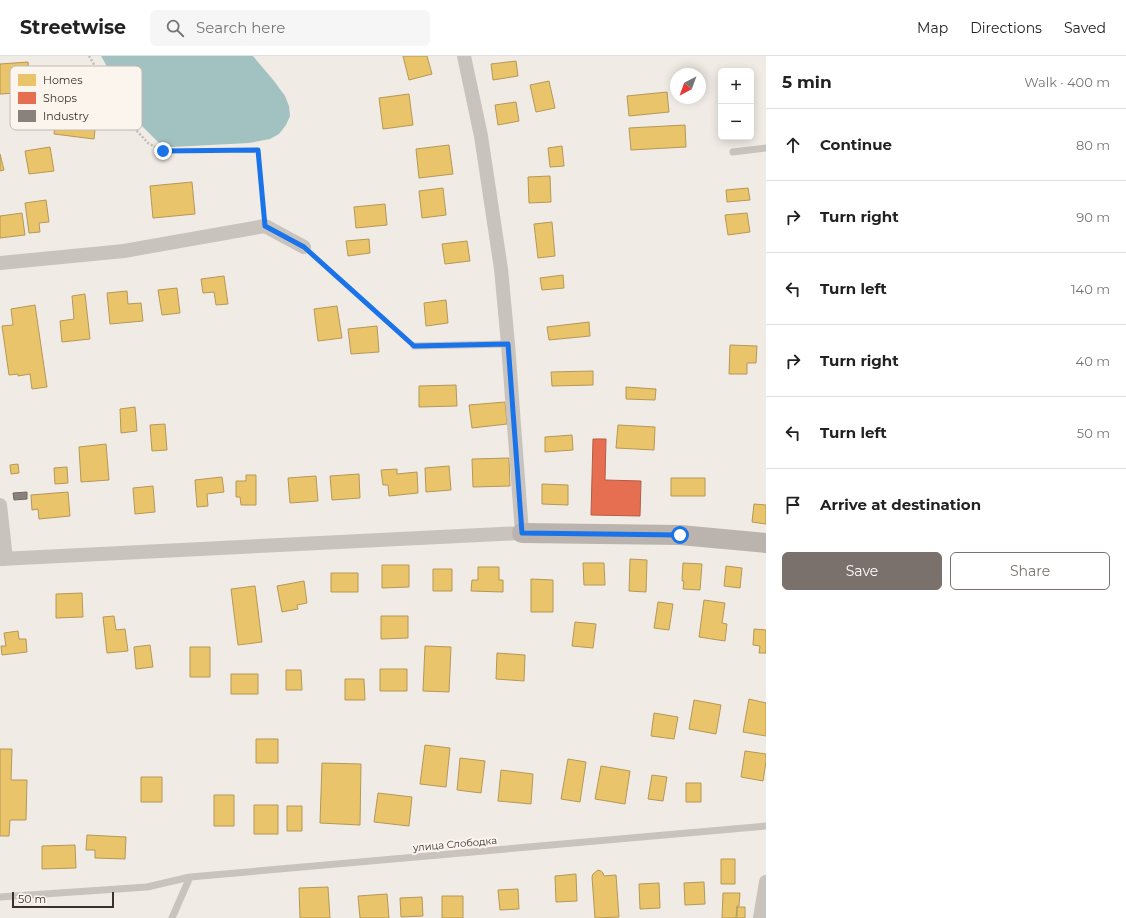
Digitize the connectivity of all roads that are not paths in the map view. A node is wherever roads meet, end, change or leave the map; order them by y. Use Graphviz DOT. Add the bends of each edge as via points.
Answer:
graph roads {
  1 [pos="464,56"];
  2 [pos="766,148"];
  3 [pos="734,152"];
  4 [pos="304,247"];
  5 [pos="0,263"];
  6 [pos="508,344"];
  7 [pos="414,346"];
  8 [pos="0,505"];
  9 [pos="522,533"];
  10 [pos="766,543"];
  11 [pos="3,559"];
  12 [pos="766,826"];
  13 [pos="190,877"];
  14 [pos="766,882"];
  15 [pos="0,897"];
  16 [pos="172,918"];
  17 [pos="760,918"];
  1 -- 6 [label="street" via="481,136"];
  2 -- 3 [label="lane"];
  4 -- 5 [label="street" via="265,226 124,251"];
  6 -- 7 [label="lane"];
  6 -- 9 [label="street"];
  8 -- 11 [label="street"];
  9 -- 10 [label="street" via="680,535"];
  9 -- 11 [label="street"];
  12 -- 13 [label="lane, улица Слободка"];
  13 -- 15 [label="lane, улица Слободка" via="147,887"];
  13 -- 16 [label="lane"];
  14 -- 17 [label="street"];
}
